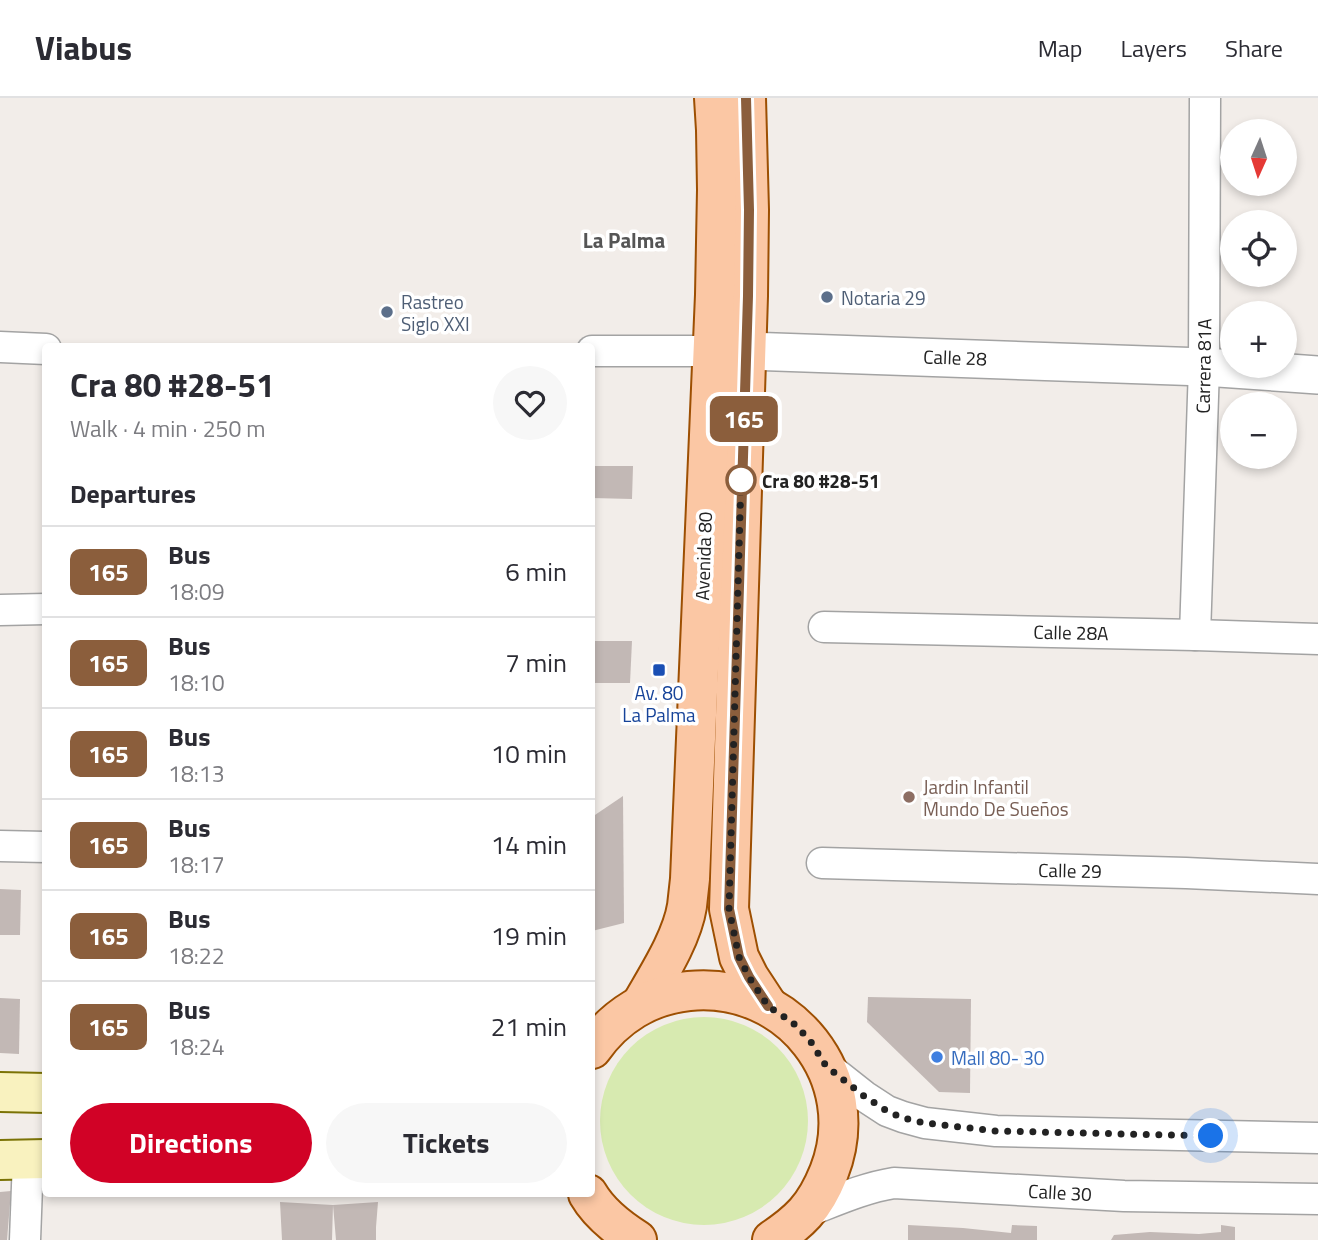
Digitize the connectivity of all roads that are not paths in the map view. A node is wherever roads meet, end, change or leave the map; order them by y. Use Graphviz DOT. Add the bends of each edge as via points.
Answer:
graph roads {
  1 [pos="714,98"];
  2 [pos="746,98"];
  3 [pos="1205,98"];
  4 [pos="0,346"];
  5 [pos="42,349"];
  6 [pos="595,351"];
  7 [pos="729,351"];
  8 [pos="1204,367"];
  9 [pos="1318,375"];
  10 [pos="42,609"];
  11 [pos="0,610"];
  12 [pos="824,627"];
  13 [pos="1195,635"];
  14 [pos="1318,639"];
  15 [pos="0,846"];
  16 [pos="42,847"];
  17 [pos="822,863"];
  18 [pos="1318,880"];
  19 [pos="642,1003"];
  20 [pos="768,1006"];
  21 [pos="595,1044"];
  22 [pos="826,1066"];
  23 [pos="0,1092"];
  24 [pos="42,1093"];
  25 [pos="1318,1138"];
  26 [pos="25,1159"];
  27 [pos="585,1197"];
  28 [pos="1318,1199"];
  29 [pos="806,1212"];
  30 [pos="25,1240"];
  31 [pos="637,1240"];
  32 [pos="772,1240"];
  1 -- 7 [label="main road, Avenida 80"];
  2 -- 7 [label="main road, Avenida 80" via="749,210"];
  3 -- 8 [label="street, Carrera 81A"];
  4 -- 5 [label="street"];
  6 -- 7 [label="street, Calle 28"];
  7 -- 8 [label="street, Calle 28"];
  7 -- 19 [label="main road, Avenida 80" via="687,909"];
  7 -- 20 [label="main road, Avenida 80" via="741,494 729,909 739,957"];
  8 -- 9 [label="street, Calle 28"];
  8 -- 13 [label="street, Carrera 81A"];
  10 -- 11 [label="street"];
  12 -- 13 [label="street, Calle 28A"];
  13 -- 14 [label="street, Calle 28A"];
  15 -- 16 [label="street"];
  17 -- 18 [label="street, Calle 29"];
  19 -- 20 [label="main road" via="673,992 706,989 738,994"];
  19 -- 21 [label="main road"];
  20 -- 22 [label="main road" via="792,1022"];
  22 -- 25 [label="street" via="887,1111 925,1123 996,1131"];
  22 -- 29 [label="main road" via="838,1103 838,1142 824,1186"];
  23 -- 24 [label="main road"];
  26 -- 30 [label="street"];
  27 -- 31 [label="main road" via="618,1229"];
  28 -- 29 [label="street, Calle 30" via="894,1184"];
  29 -- 32 [label="main road"];
}
